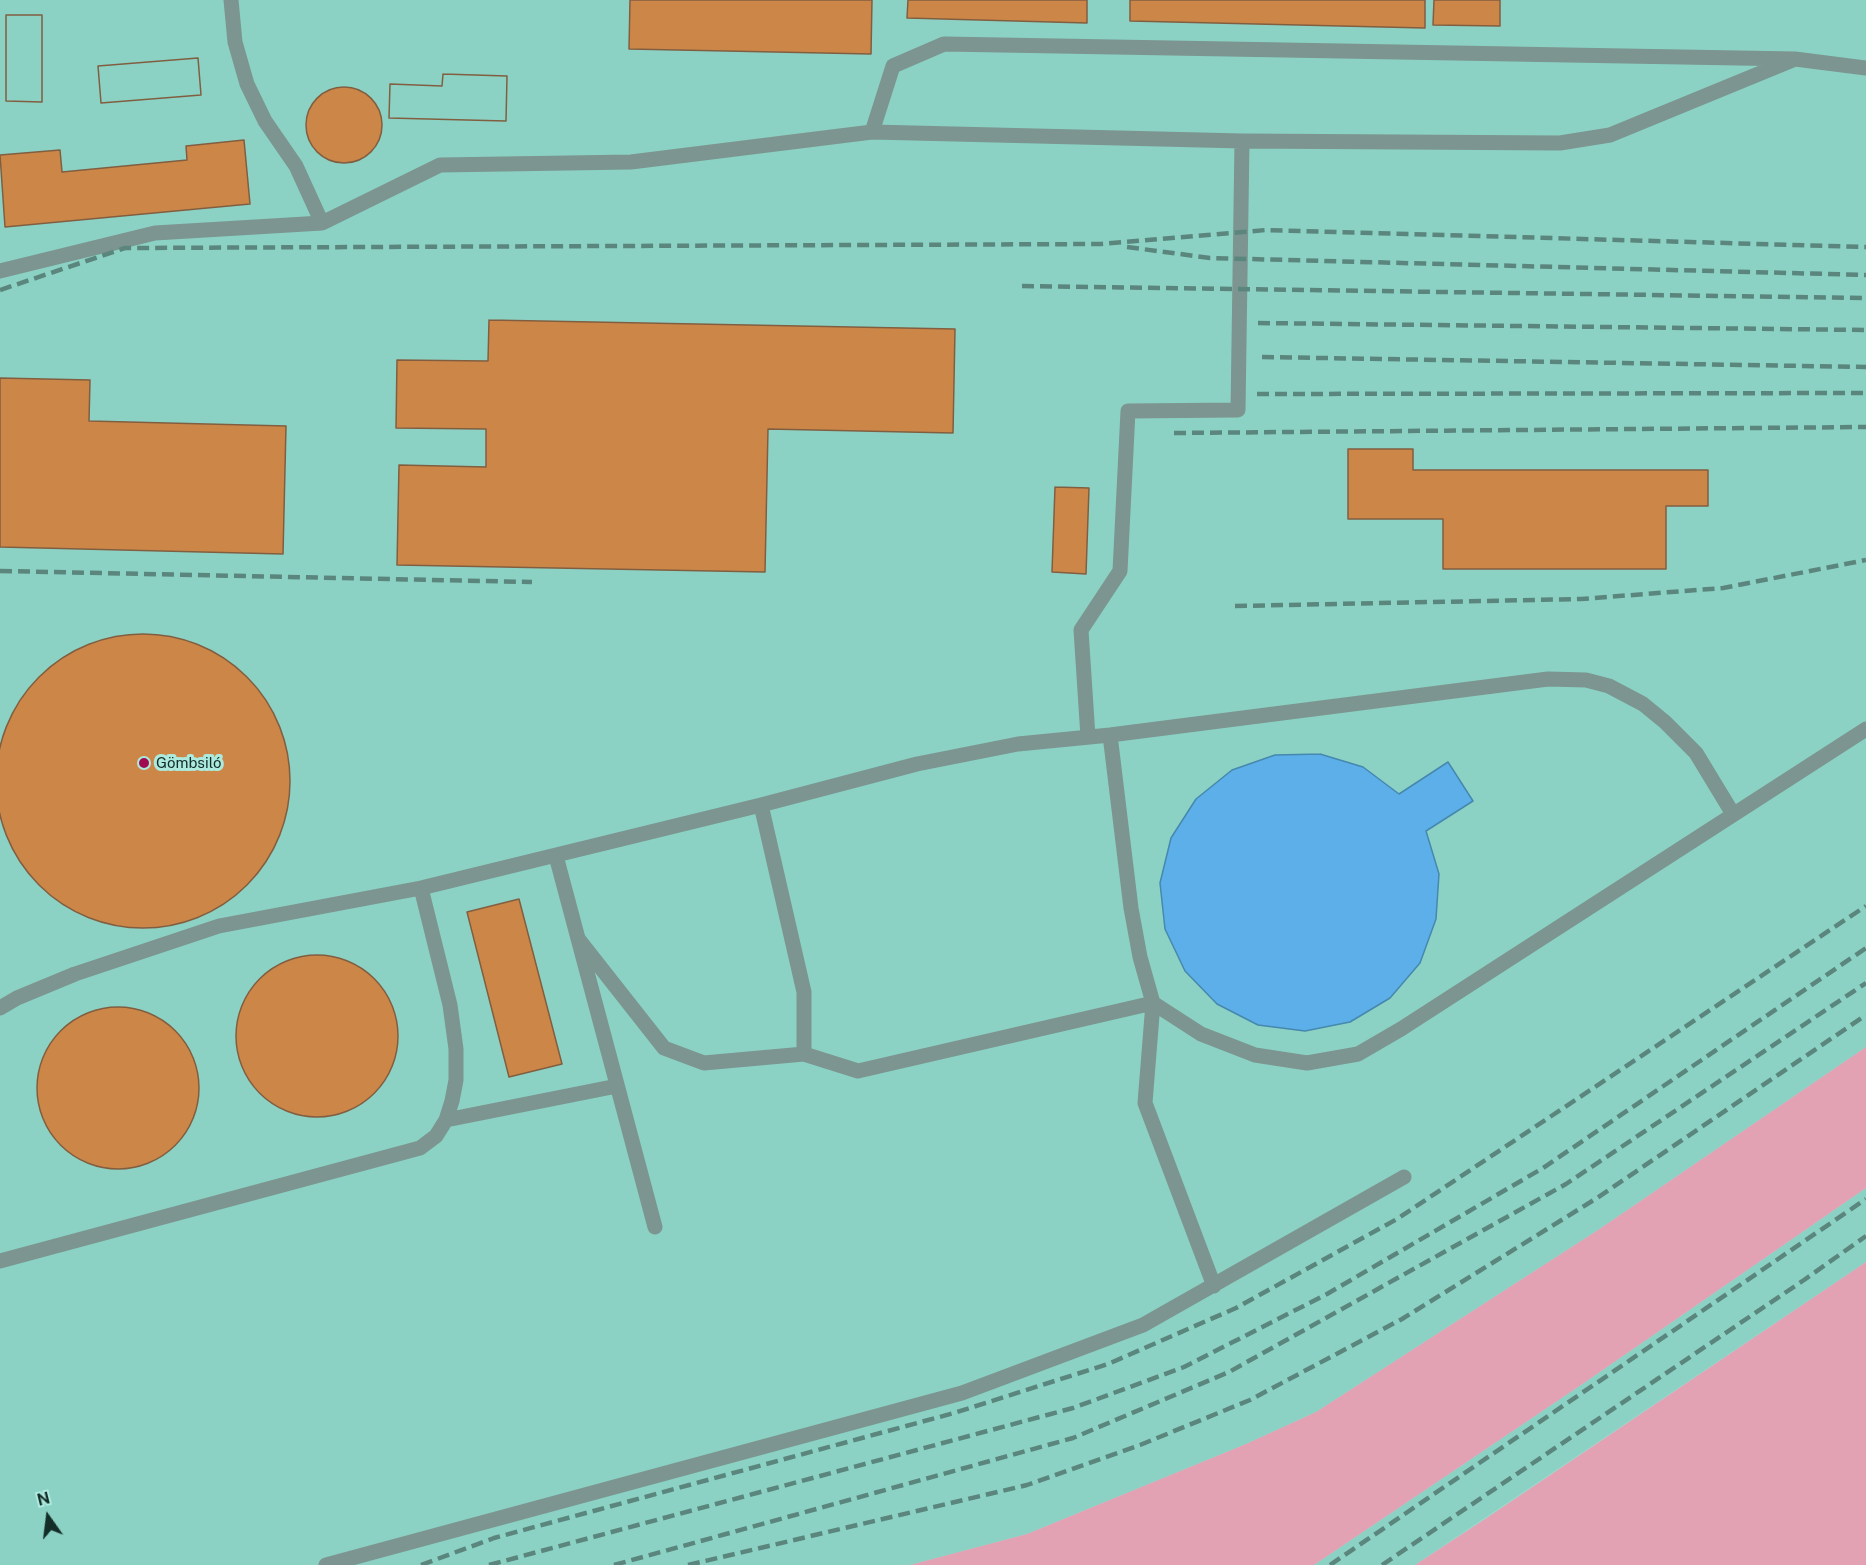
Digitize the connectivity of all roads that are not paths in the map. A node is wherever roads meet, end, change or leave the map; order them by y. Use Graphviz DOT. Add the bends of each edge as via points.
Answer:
graph roads {
  1 [pos="231,0"];
  2 [pos="1795,59"];
  3 [pos="1866,68"];
  4 [pos="872,132"];
  5 [pos="1242,141"];
  6 [pos="322,223"];
  7 [pos="0,271"];
  8 [pos="1866,729"];
  9 [pos="1110,735"];
  10 [pos="1088,736"];
  11 [pos="761,805"];
  12 [pos="1732,814"];
  13 [pos="556,856"];
  14 [pos="421,888"];
  15 [pos="579,940"];
  16 [pos="1153,1003"];
  17 [pos="0,1008"];
  18 [pos="804,1054"];
  19 [pos="617,1086"];
  20 [pos="446,1120"];
  21 [pos="1404,1178"];
  22 [pos="655,1227"];
  23 [pos="0,1262"];
  24 [pos="1214,1286"];
  25 [pos="326,1565"];
  1 -- 6 [label="lane" via="235,42 247,84 265,121 296,166"];
  2 -- 3 [label="lane"];
  2 -- 4 [label="lane" via="944,44 893,66"];
  2 -- 5 [label="lane" via="1610,135 1560,143"];
  4 -- 5 [label="lane"];
  4 -- 6 [label="lane" via="631,162 440,165"];
  5 -- 10 [label="lane" via="1238,410 1128,411 1120,571 1081,630"];
  6 -- 7 [label="lane" via="155,233"];
  8 -- 12 [label="lane"];
  9 -- 10 [label="lane"];
  9 -- 12 [label="lane" via="1548,679 1586,680 1626,694 1665,722 1696,753"];
  9 -- 16 [label="lane" via="1131,908"];
  10 -- 11 [label="lane" via="1018,744 917,764"];
  11 -- 13 [label="lane"];
  11 -- 18 [label="lane" via="804,992"];
  12 -- 16 [label="lane" via="1358,1054 1307,1063 1256,1055 1201,1034"];
  13 -- 14 [label="lane"];
  13 -- 15 [label="lane"];
  14 -- 17 [label="lane" via="219,926 75,975"];
  14 -- 20 [label="lane" via="450,1005 456,1049 456,1080"];
  15 -- 18 [label="lane" via="664,1048 704,1063"];
  15 -- 19 [label="lane"];
  16 -- 18 [label="lane" via="858,1071"];
  16 -- 24 [label="lane" via="1145,1103"];
  19 -- 20 [label="lane"];
  19 -- 22 [label="lane"];
  20 -- 23 [label="lane" via="436,1136 420,1148"];
  21 -- 24 [label="lane"];
  24 -- 25 [label="lane" via="1143,1325 962,1393"];
}
